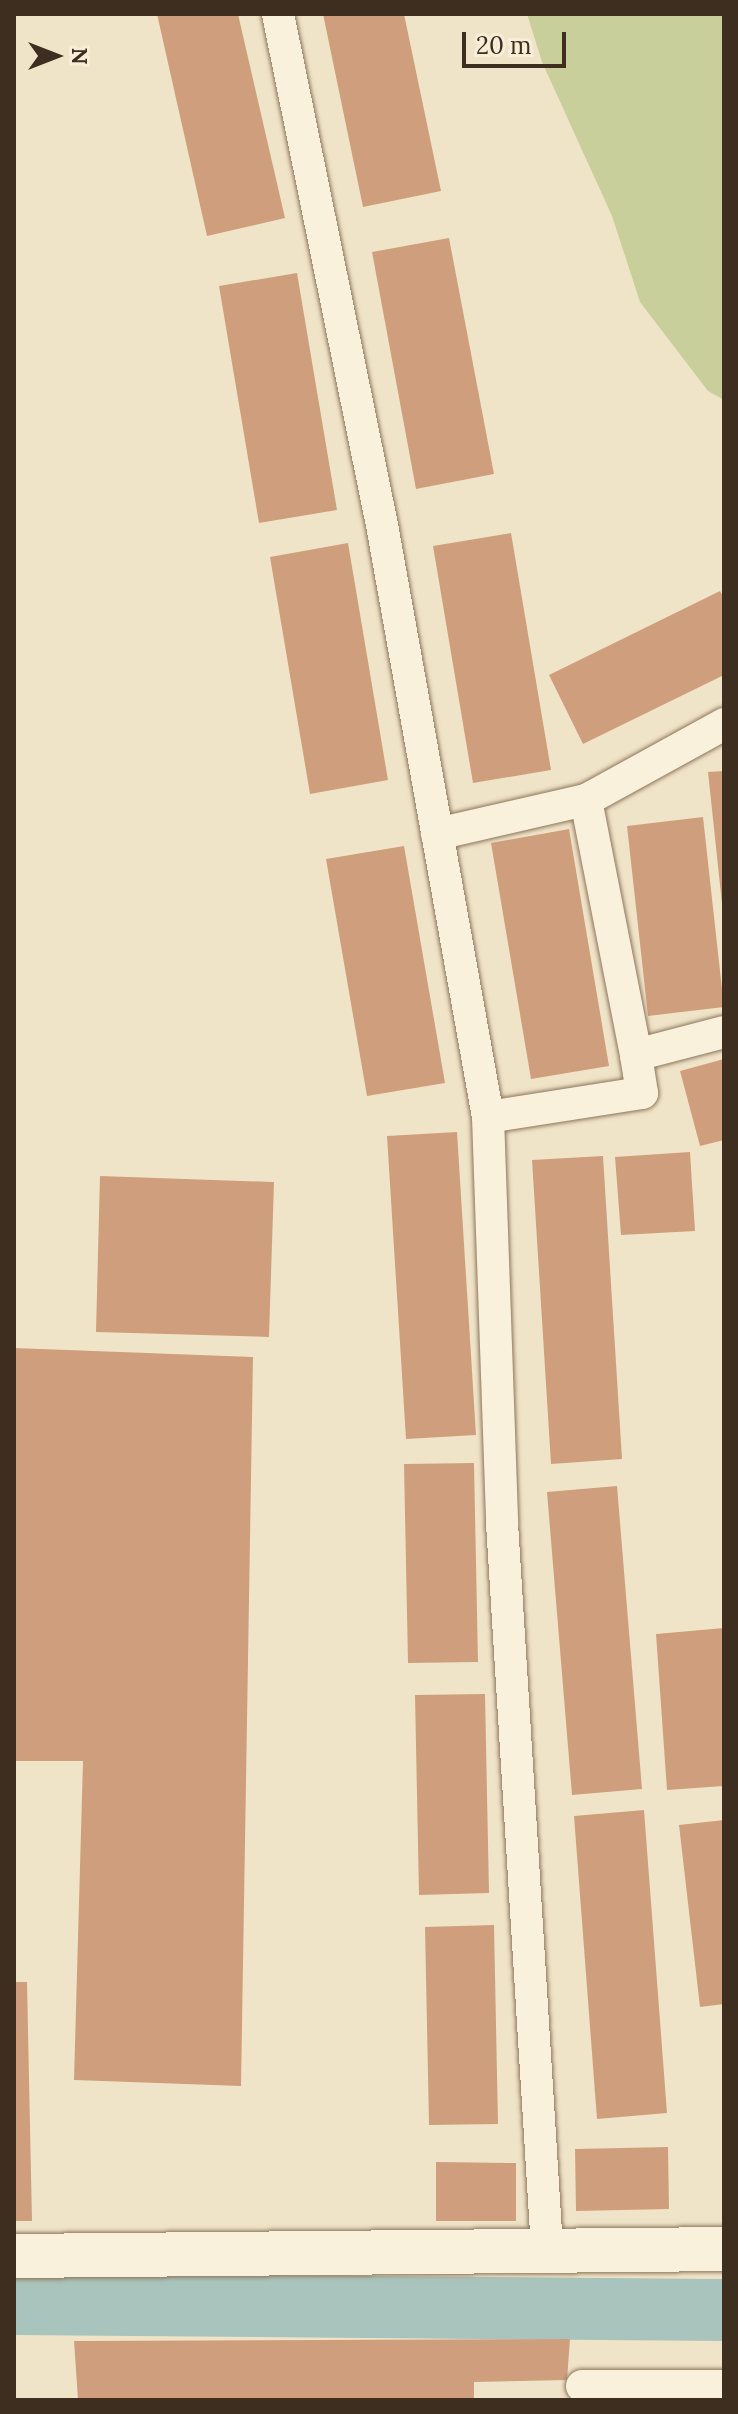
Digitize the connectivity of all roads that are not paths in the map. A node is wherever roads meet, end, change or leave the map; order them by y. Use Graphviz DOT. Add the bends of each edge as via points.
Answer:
graph roads {
  1 [pos="278,14"];
  2 [pos="724,724"];
  3 [pos="586,800"];
  4 [pos="437,834"];
  5 [pos="724,1032"];
  6 [pos="636,1055"];
  7 [pos="488,1117"];
  8 [pos="547,2249"];
  9 [pos="724,2249"];
  10 [pos="14,2256"];
  11 [pos="582,2386"];
  12 [pos="724,2386"];
  1 -- 4 [label="street" via="382,525"];
  2 -- 3 [label="street"];
  3 -- 4 [label="street"];
  3 -- 6 [label="street"];
  4 -- 7 [label="street"];
  5 -- 6 [label="street"];
  6 -- 7 [label="street" via="642,1093"];
  7 -- 8 [label="street" via="502,1523"];
  8 -- 9 [label="street"];
  8 -- 10 [label="street"];
  11 -- 12 [label="street"];
}
